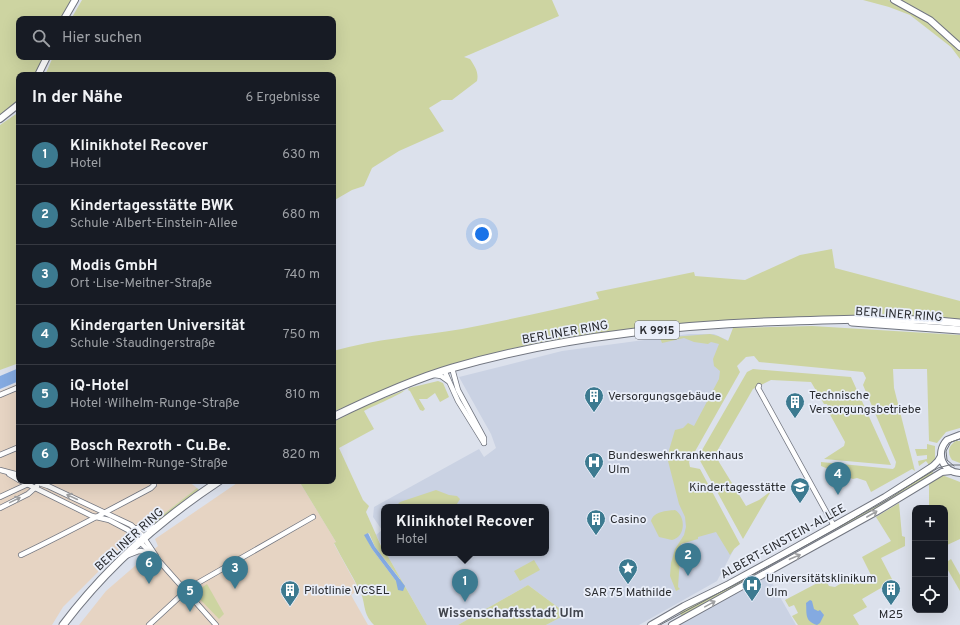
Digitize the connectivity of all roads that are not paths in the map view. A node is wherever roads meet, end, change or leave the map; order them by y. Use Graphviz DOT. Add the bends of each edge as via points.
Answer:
graph roads {
  1 [pos="75,0"];
  2 [pos="894,0"];
  3 [pos="66,16"];
  4 [pos="960,47"];
  5 [pos="46,60"];
  6 [pos="40,72"];
  7 [pos="16,106"];
  8 [pos="0,119"];
  9 [pos="812,320"];
  10 [pos="960,323"];
  11 [pos="960,330"];
  12 [pos="448,369"];
  13 [pos="432,375"];
  14 [pos="448,381"];
  15 [pos="759,386"];
  16 [pos="16,388"];
  17 [pos="0,395"];
  18 [pos="336,415"];
  19 [pos="960,434"];
  20 [pos="16,448"];
  21 [pos="0,455"];
  22 [pos="941,456"];
  23 [pos="1,470"];
  24 [pos="956,473"];
  25 [pos="16,475"];
  26 [pos="16,478"];
  27 [pos="26,484"];
  28 [pos="32,484"];
  29 [pos="39,484"];
  30 [pos="45,484"];
  31 [pos="154,484"];
  32 [pos="215,484"];
  33 [pos="35,488"];
  34 [pos="0,497"];
  35 [pos="0,508"];
  36 [pos="105,512"];
  37 [pos="97,517"];
  38 [pos="314,517"];
  39 [pos="160,524"];
  40 [pos="834,526"];
  41 [pos="135,528"];
  42 [pos="838,534"];
  43 [pos="142,540"];
  44 [pos="150,553"];
  45 [pos="22,555"];
  46 [pos="121,559"];
  47 [pos="160,562"];
  48 [pos="185,590"];
  49 [pos="63,625"];
  50 [pos="149,625"];
  51 [pos="216,625"];
  52 [pos="651,625"];
  53 [pos="672,625"];
  1 -- 3 [label="street"];
  2 -- 4 [label="street" via="930,20"];
  5 -- 6 [label="street"];
  7 -- 8 [label="street"];
  9 -- 10 [label="main road, BERLINER RING / K 9915" via="890,318"];
  9 -- 11 [label="main road, BERLINER RING / K 9915"];
  9 -- 12 [label="main road, BERLINER RING / K 9915" via="750,322 613,335 550,344"];
  12 -- 13 [label="main road, BERLINER RING / K 9915"];
  12 -- 14 [label="street"];
  12 -- 14 [label="street" via="484,438 484,443"];
  13 -- 14 [label="street" via="441,376"];
  13 -- 18 [label="main road, BERLINER RING / K 9915"];
  15 -- 40 [label="street"];
  16 -- 17 [label="street"];
  19 -- 22 [label="street" via="945,442"];
  20 -- 21 [label="street"];
  22 -- 24 [label="street" via="943,464"];
  22 -- 40 [label="street, ALBERT-EINSTEIN-ALLEE" via="933,466"];
  23 -- 25 [label="street"];
  23 -- 26 [label="street"];
  42 -- 24 [label="street, ALBERT-EINSTEIN-ALLEE, one-way" via="940,472"];
  27 -- 34 [label="street"];
  28 -- 33 [label="street"];
  29 -- 33 [label="street"];
  36 -- 30 [label="street, one-way"];
  31 -- 36 [label="street"];
  32 -- 39 [label="main road, BERLINER RING"];
  35 -- 33 [label="street, one-way" via="27,495"];
  33 -- 37 [label="street"];
  36 -- 37 [label="street"];
  36 -- 41 [label="street"];
  37 -- 43 [label="street" via="124,527"];
  37 -- 45 [label="street"];
  38 -- 48 [label="street"];
  39 -- 41 [label="street" via="146,529"];
  39 -- 43 [label="main road, BERLINER RING"];
  40 -- 42 [label="street"];
  40 -- 52 [label="street, ALBERT-EINSTEIN-ALLEE"];
  41 -- 43 [label="street"];
  53 -- 42 [label="street, ALBERT-EINSTEIN-ALLEE, one-way"];
  43 -- 44 [label="street"];
  43 -- 46 [label="main road, BERLINER RING"];
  43 -- 47 [label="street"];
  44 -- 46 [label="street" via="139,551"];
  44 -- 47 [label="street"];
  46 -- 49 [label="main road, BERLINER RING"];
  47 -- 48 [label="street"];
  48 -- 50 [label="street"];
  48 -- 51 [label="street"];
}
